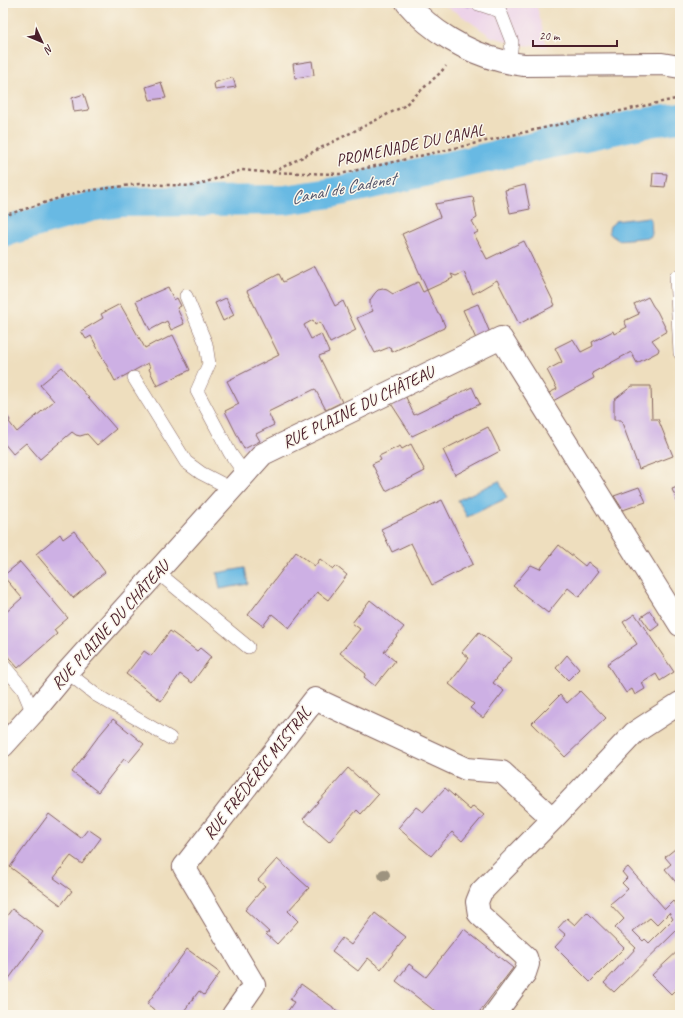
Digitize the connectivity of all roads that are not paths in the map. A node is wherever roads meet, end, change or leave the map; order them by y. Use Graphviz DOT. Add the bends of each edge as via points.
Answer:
graph roads {
  1 [pos="408,3"];
  2 [pos="476,3"];
  3 [pos="496,7"];
  4 [pos="509,63"];
  5 [pos="680,67"];
  6 [pos="680,276"];
  7 [pos="186,296"];
  8 [pos="680,353"];
  9 [pos="134,378"];
  10 [pos="238,482"];
  11 [pos="157,572"];
  12 [pos="680,625"];
  13 [pos="248,647"];
  14 [pos="3,665"];
  15 [pos="67,672"];
  16 [pos="680,702"];
  17 [pos="33,713"];
  18 [pos="170,738"];
  19 [pos="3,746"];
  20 [pos="553,819"];
  21 [pos="233,1015"];
  22 [pos="494,1015"];
  1 -- 4 [label="street" via="444,35 481,55"];
  2 -- 3 [label="lane"];
  3 -- 4 [label="lane" via="512,42"];
  4 -- 5 [label="street" via="662,64"];
  6 -- 8 [label="lane" via="676,277"];
  7 -- 10 [label="lane" via="206,344 209,364 197,391 230,453"];
  9 -- 10 [label="lane" via="186,462 201,473"];
  10 -- 11 [label="street, RUE PLAINE DU CHÂTEAU"];
  10 -- 12 [label="street, RUE PLAINE DU CHÂTEAU" via="263,454 501,338"];
  11 -- 13 [label="lane"];
  11 -- 15 [label="street, RUE PLAINE DU CHÂTEAU"];
  14 -- 17 [label="lane" via="23,689"];
  15 -- 17 [label="street, RUE PLAINE DU CHÂTEAU"];
  15 -- 18 [label="lane" via="96,695"];
  16 -- 20 [label="street" via="634,733"];
  17 -- 19 [label="street, RUE PLAINE DU CHÂTEAU"];
  20 -- 21 [label="street, RUE FRÉDÉRIC MISTRAL" via="502,772 466,769 315,699 184,867 254,985"];
  20 -- 22 [label="street" via="481,892 477,902 479,914 526,957 528,964 525,973"];
}
